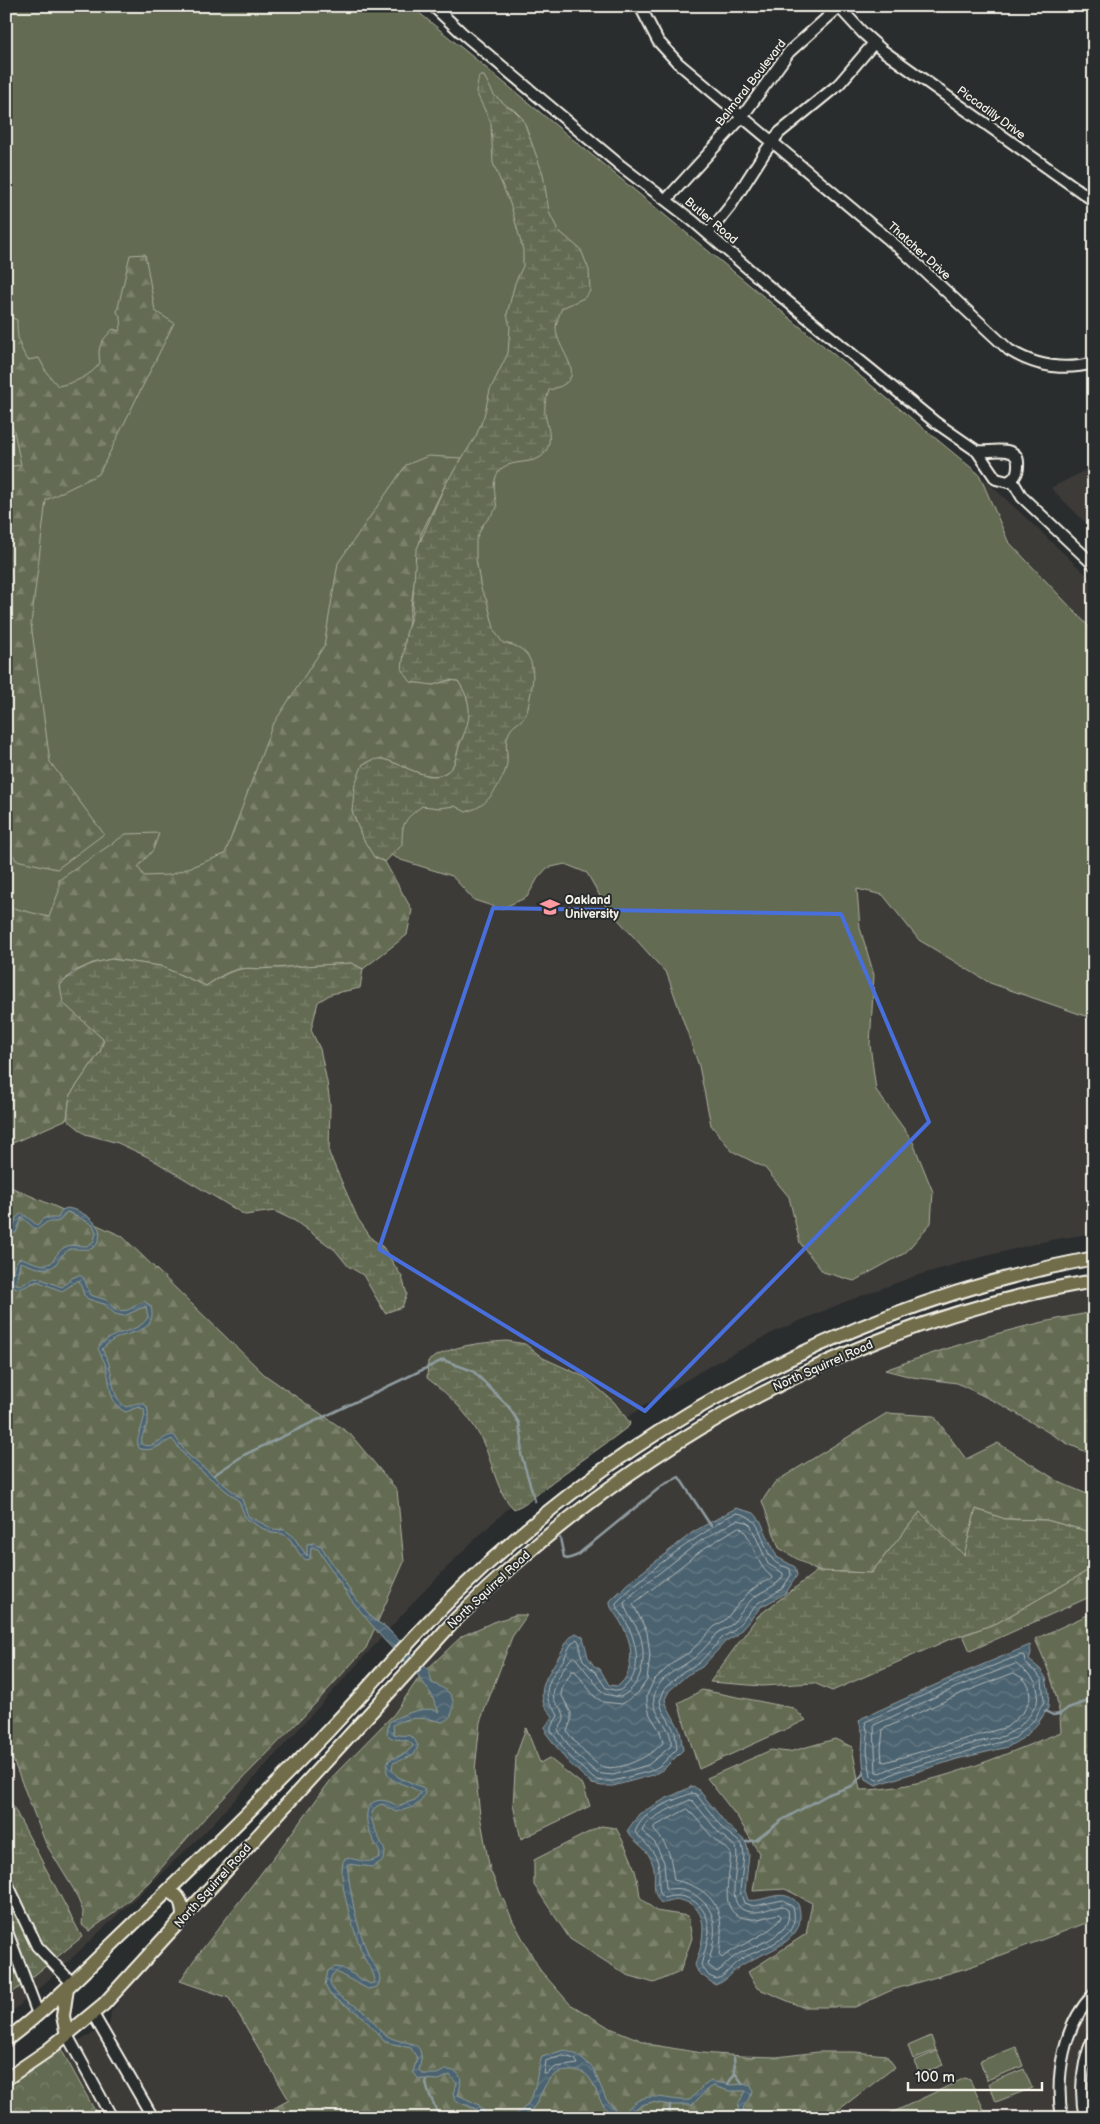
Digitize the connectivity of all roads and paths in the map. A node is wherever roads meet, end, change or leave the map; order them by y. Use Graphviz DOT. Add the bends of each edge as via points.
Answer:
graph roads {
  1 [pos="433,6"];
  2 [pos="640,6"];
  3 [pos="838,7"];
  4 [pos="874,43"];
  5 [pos="742,117"];
  6 [pos="772,142"];
  7 [pos="666,200"];
  8 [pos="1094,201"];
  9 [pos="708,234"];
  10 [pos="1094,363"];
  11 [pos="977,451"];
  12 [pos="1012,480"];
  13 [pos="1094,565"];
  14 [pos="1094,1258"];
  15 [pos="1094,1281"];
  16 [pos="6,1881"];
  17 [pos="168,1891"];
  18 [pos="183,1918"];
  19 [pos="6,1929"];
  20 [pos="69,1985"];
  21 [pos="1094,1994"];
  22 [pos="38,2014"];
  23 [pos="93,2014"];
  24 [pos="67,2036"];
  25 [pos="1094,2036"];
  26 [pos="6,2040"];
  27 [pos="6,2079"];
  28 [pos="112,2118"];
  29 [pos="153,2118"];
  30 [pos="1062,2118"];
  31 [pos="1085,2118"];
  1 -- 7 [label="street, Butler Road"];
  2 -- 5 [label="street, Thatcher Drive" via="654,34 671,56"];
  3 -- 4 [label="street, Piccadilly Drive"];
  3 -- 5 [label="street, Balmoral Boulevard" via="789,52"];
  4 -- 6 [label="street" via="840,84"];
  4 -- 8 [label="street, Piccadilly Drive"];
  5 -- 6 [label="street, Thatcher Drive"];
  5 -- 7 [label="street, Balmoral Boulevard"];
  6 -- 9 [label="street"];
  6 -- 10 [label="street, Thatcher Drive" via="905,253 1009,350 1028,360 1056,367"];
  7 -- 9 [label="street, Butler Road"];
  9 -- 11 [label="street, Butler Road" via="935,422"];
  11 -- 12 [label="street, Butler Road" via="996,479"];
  11 -- 12 [label="street" via="1010,451 1018,462"];
  12 -- 13 [label="street" via="1022,497"];
  14 -- 17 [label="main road, North Squirrel Road" via="996,1282 894,1314 795,1356 715,1398 635,1447 547,1512 487,1564 262,1799"];
  15 -- 18 [label="main road, North Squirrel Road" via="980,1307 880,1341 796,1377 720,1416 638,1468 573,1514 509,1569 435,1642"];
  16 -- 20 [label="street" via="37,1946"];
  17 -- 18 [label="main road" via="180,1898"];
  17 -- 20 [label="main road, North Squirrel Road"];
  18 -- 23 [label="main road, North Squirrel Road"];
  19 -- 22 [label="street"];
  20 -- 22 [label="main road, North Squirrel Road"];
  20 -- 24 [label="main road" via="63,2016"];
  21 -- 30 [label="street" via="1079,2015 1066,2044 1059,2083"];
  22 -- 26 [label="main road, North Squirrel Road"];
  23 -- 24 [label="main road, North Squirrel Road"];
  23 -- 29 [label="street"];
  24 -- 27 [label="main road, North Squirrel Road"];
  24 -- 28 [label="street"];
  25 -- 31 [label="street" via="1084,2062"];
}
